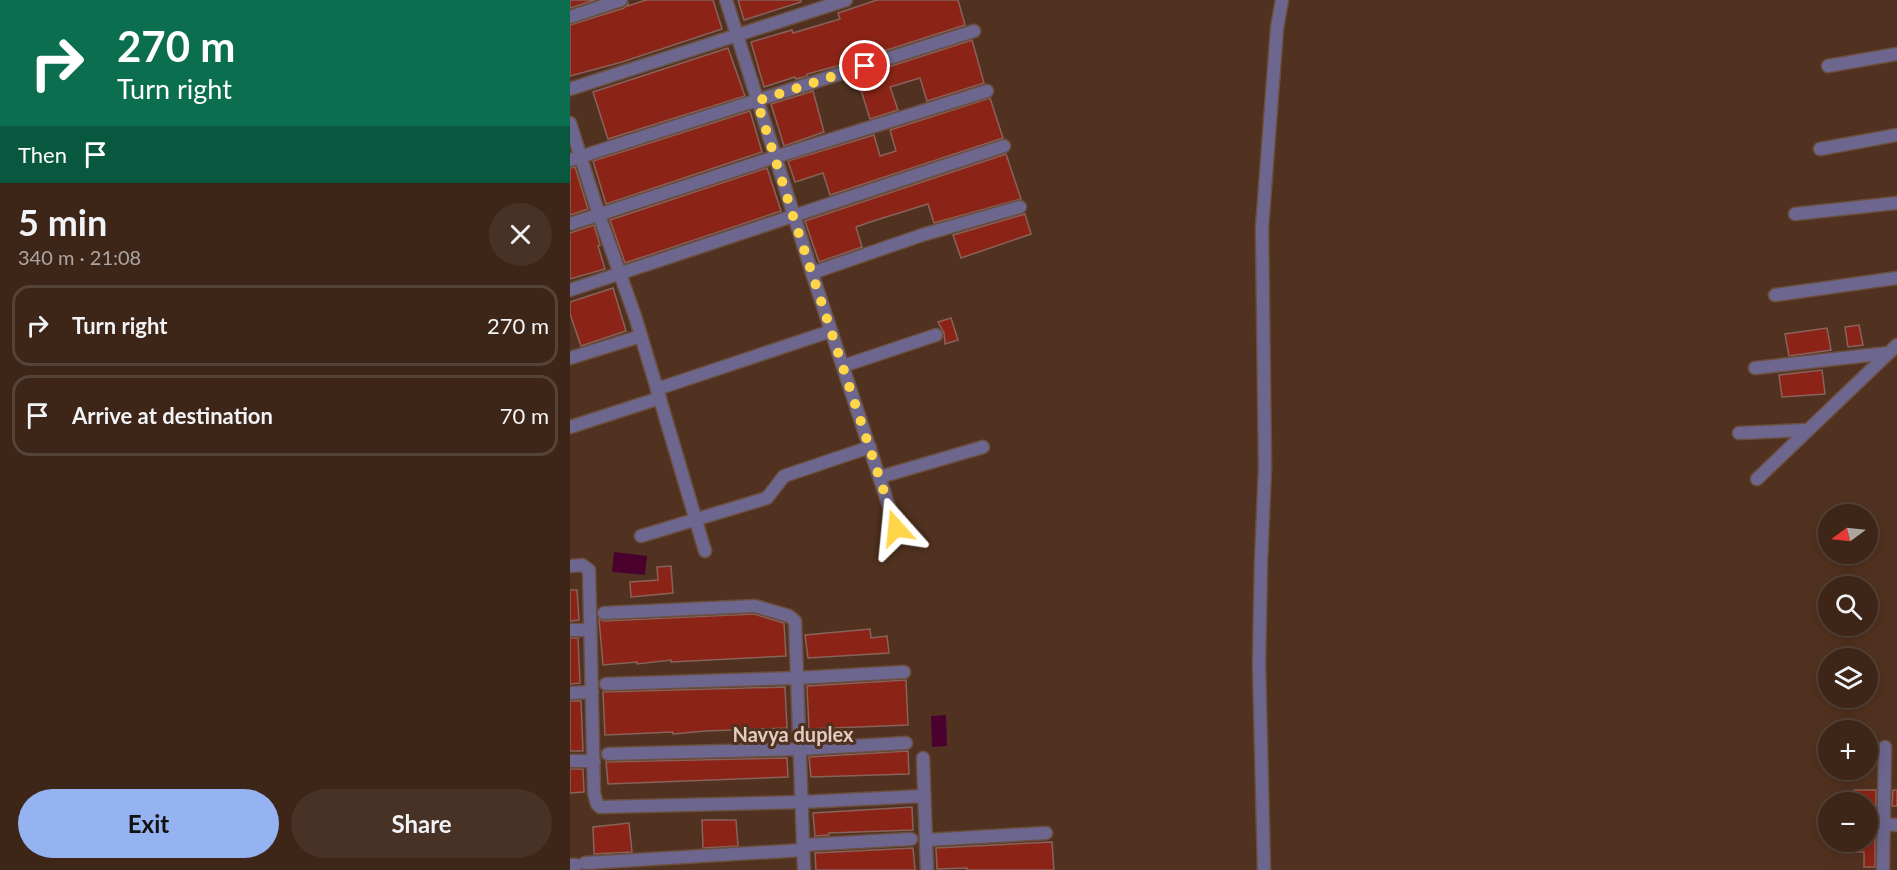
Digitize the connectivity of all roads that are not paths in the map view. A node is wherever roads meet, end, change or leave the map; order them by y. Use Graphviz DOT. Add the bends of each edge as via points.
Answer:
graph roads {
  1 [pos="621,0"];
  2 [pos="726,0"];
  3 [pos="846,0"];
  4 [pos="1282,0"];
  5 [pos="570,17"];
  6 [pos="974,31"];
  7 [pos="737,35"];
  8 [pos="1897,54"];
  9 [pos="1828,66"];
  10 [pos="570,89"];
  11 [pos="987,91"];
  12 [pos="757,101"];
  13 [pos="570,123"];
  14 [pos="1897,135"];
  15 [pos="1004,146"];
  16 [pos="1820,149"];
  17 [pos="775,157"];
  18 [pos="575,158"];
  19 [pos="1897,203"];
  20 [pos="1020,207"];
  21 [pos="1795,214"];
  22 [pos="599,215"];
  23 [pos="793,216"];
  24 [pos="570,224"];
  25 [pos="812,273"];
  26 [pos="621,274"];
  27 [pos="1897,278"];
  28 [pos="570,290"];
  29 [pos="1775,295"];
  30 [pos="831,331"];
  31 [pos="936,335"];
  32 [pos="641,336"];
  33 [pos="1893,349"];
  34 [pos="570,358"];
  35 [pos="843,366"];
  36 [pos="1755,368"];
  37 [pos="659,394"];
  38 [pos="570,426"];
  39 [pos="1807,430"];
  40 [pos="1739,433"];
  41 [pos="870,447"];
  42 [pos="983,447"];
  43 [pos="880,477"];
  44 [pos="1757,479"];
  45 [pos="696,520"];
  46 [pos="896,528"];
  47 [pos="641,536"];
  48 [pos="705,551"];
  49 [pos="570,566"];
  50 [pos="604,613"];
  51 [pos="570,630"];
  52 [pos="590,630"];
  53 [pos="904,672"];
  54 [pos="797,678"];
  55 [pos="606,684"];
  56 [pos="570,693"];
  57 [pos="592,693"];
  58 [pos="906,743"];
  59 [pos="1885,747"];
  60 [pos="800,749"];
  61 [pos="608,754"];
  62 [pos="923,758"];
  63 [pos="570,761"];
  64 [pos="594,761"];
  65 [pos="924,796"];
  66 [pos="801,802"];
  67 [pos="1883,824"];
  68 [pos="1897,825"];
  69 [pos="1046,833"];
  70 [pos="911,839"];
  71 [pos="926,840"];
  72 [pos="803,848"];
  73 [pos="580,863"];
  74 [pos="804,870"];
  75 [pos="927,870"];
  76 [pos="1264,870"];
  77 [pos="1883,870"];
  1 -- 5 [label="street"];
  2 -- 7 [label="street"];
  3 -- 7 [label="street"];
  4 -- 76 [label="street" via="1262,228 1265,467 1259,663"];
  6 -- 12 [label="street"];
  7 -- 10 [label="street"];
  7 -- 12 [label="street"];
  8 -- 9 [label="street"];
  11 -- 17 [label="street"];
  12 -- 17 [label="street"];
  12 -- 18 [label="street"];
  13 -- 18 [label="street"];
  14 -- 16 [label="street"];
  15 -- 23 [label="street"];
  17 -- 22 [label="street"];
  17 -- 23 [label="street"];
  18 -- 22 [label="street"];
  19 -- 21 [label="street"];
  20 -- 25 [label="street"];
  22 -- 24 [label="street"];
  22 -- 26 [label="street"];
  23 -- 25 [label="street"];
  23 -- 26 [label="street"];
  25 -- 30 [label="street"];
  26 -- 28 [label="street"];
  26 -- 32 [label="street"];
  27 -- 29 [label="street"];
  30 -- 35 [label="street"];
  30 -- 37 [label="street"];
  31 -- 35 [label="street"];
  32 -- 34 [label="street"];
  32 -- 37 [label="street"];
  33 -- 36 [label="street"];
  33 -- 39 [label="street"];
  35 -- 41 [label="street"];
  37 -- 38 [label="street"];
  37 -- 45 [label="street"];
  39 -- 40 [label="street"];
  39 -- 44 [label="street"];
  41 -- 43 [label="street"];
  41 -- 45 [label="street" via="784,477 767,498"];
  42 -- 43 [label="street"];
  43 -- 46 [label="street"];
  45 -- 47 [label="street"];
  45 -- 48 [label="street"];
  49 -- 52 [label="street" via="582,565 589,570"];
  50 -- 54 [label="street" via="755,606 789,616 795,621"];
  51 -- 52 [label="street"];
  52 -- 57 [label="street"];
  53 -- 54 [label="street"];
  54 -- 55 [label="street"];
  54 -- 60 [label="street"];
  56 -- 57 [label="street"];
  57 -- 64 [label="street"];
  58 -- 60 [label="street"];
  59 -- 67 [label="street"];
  60 -- 61 [label="street"];
  60 -- 66 [label="street"];
  62 -- 65 [label="street"];
  63 -- 64 [label="street"];
  64 -- 66 [label="street" via="595,800 600,807"];
  65 -- 66 [label="street"];
  65 -- 71 [label="street"];
  66 -- 72 [label="street"];
  67 -- 68 [label="street"];
  67 -- 77 [label="street"];
  69 -- 71 [label="street"];
  70 -- 72 [label="street"];
  71 -- 75 [label="street"];
  72 -- 73 [label="street"];
  72 -- 74 [label="street"];
}
